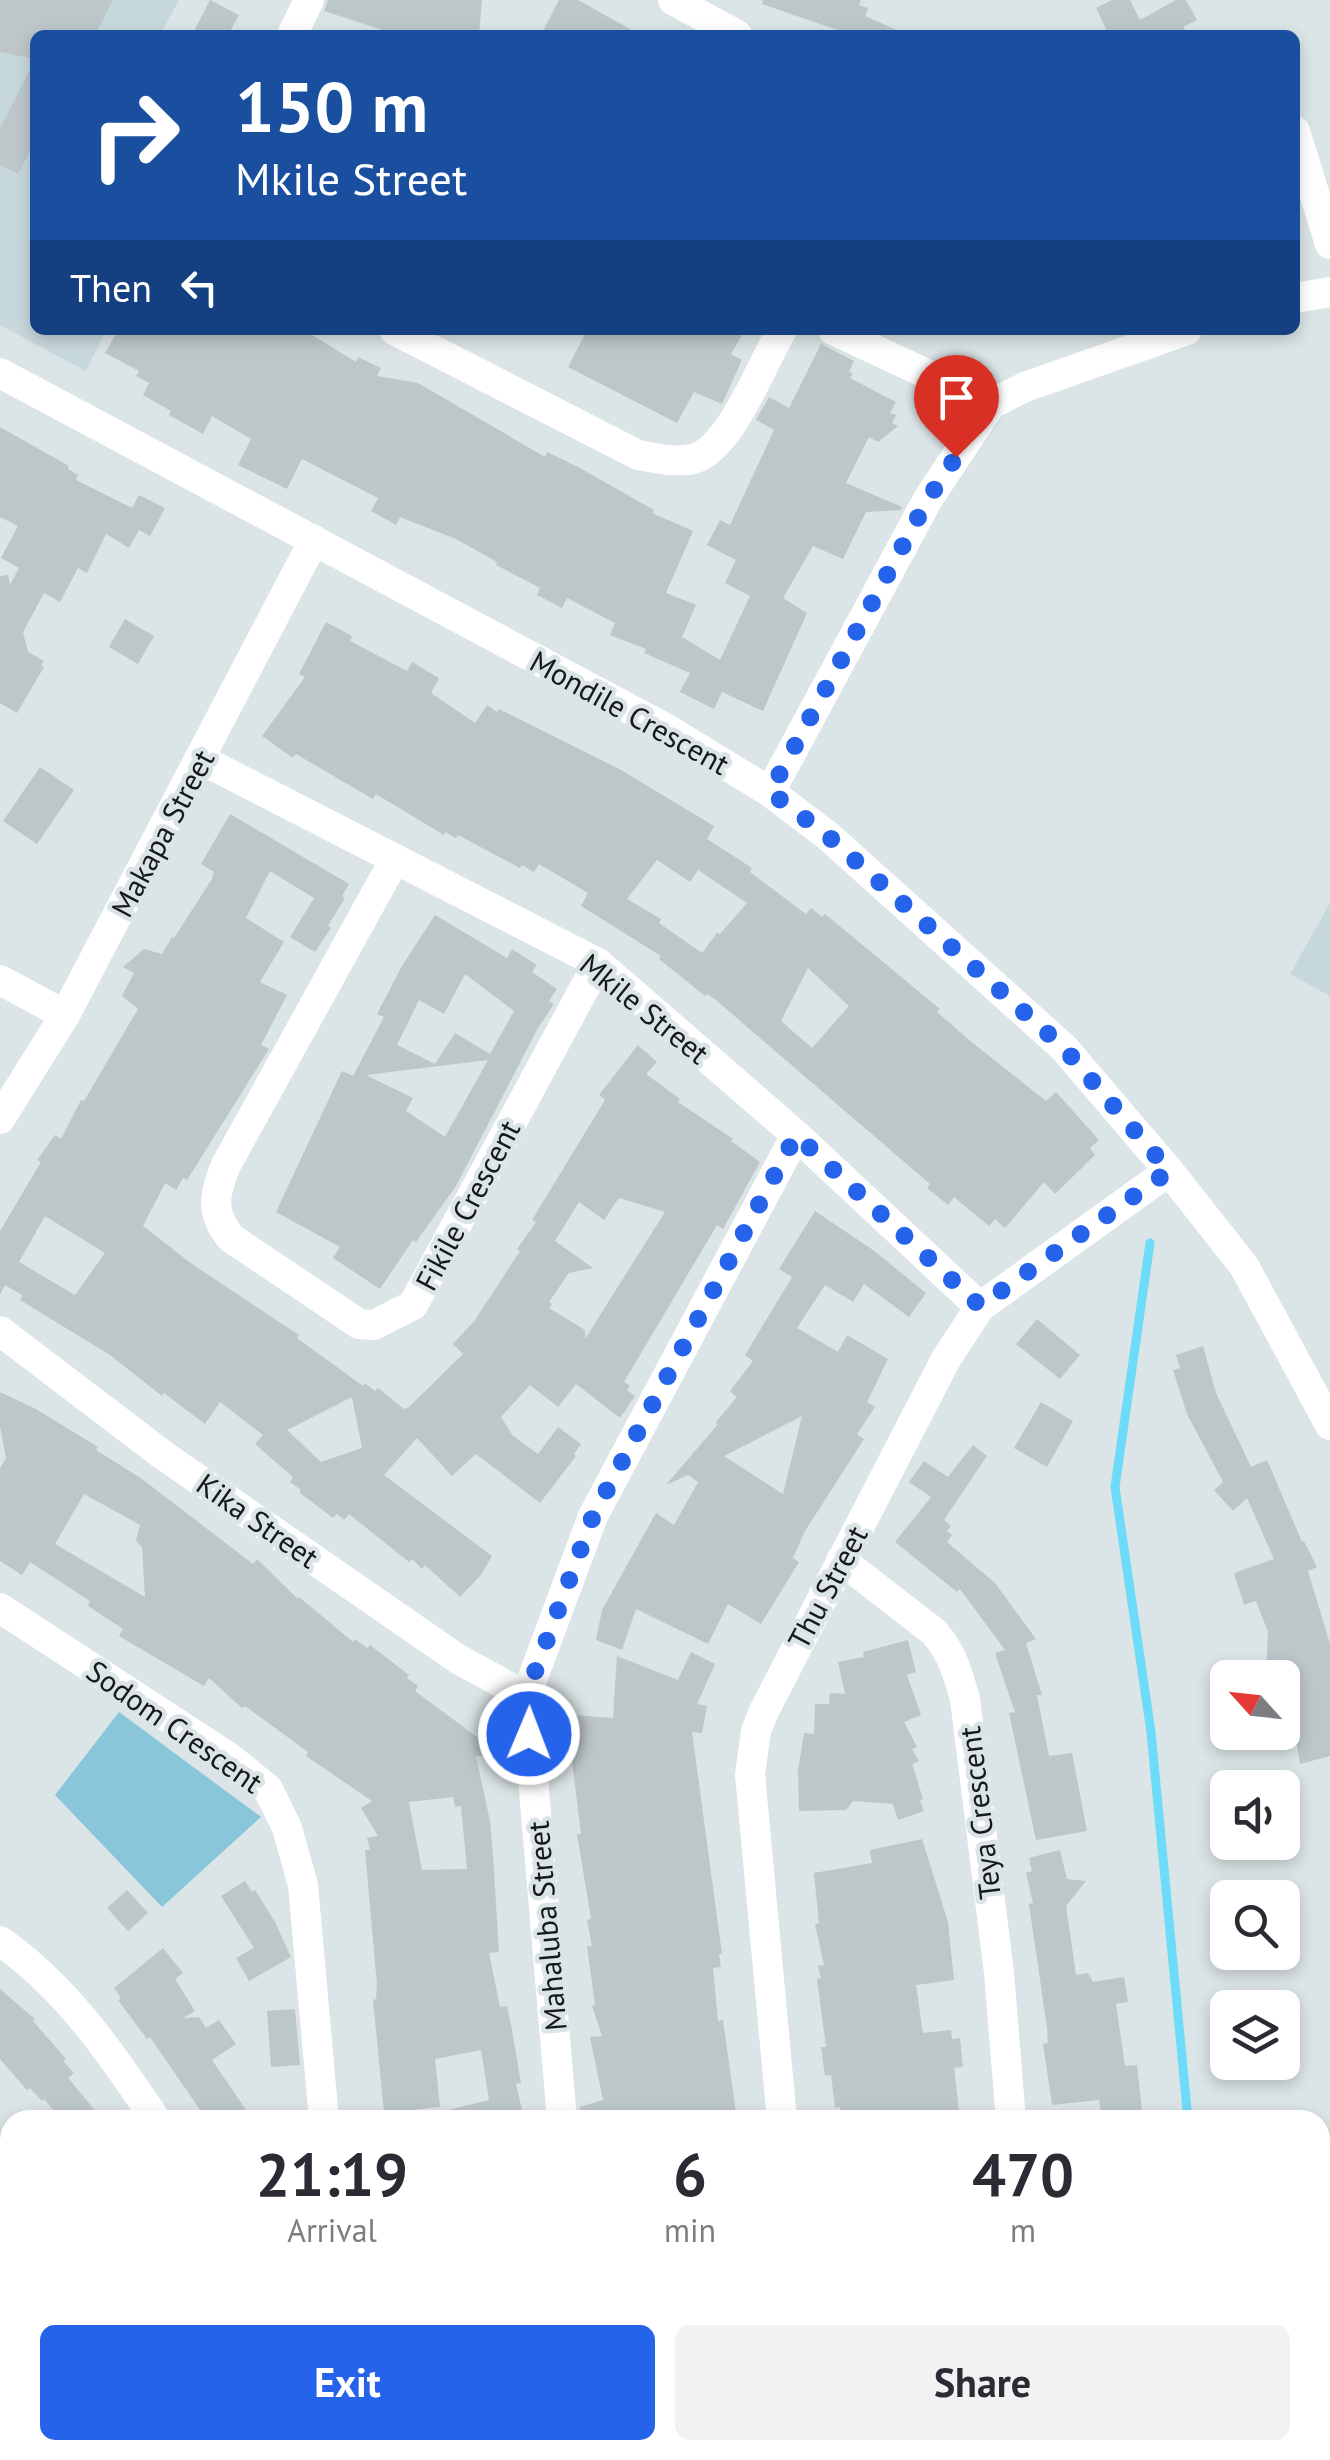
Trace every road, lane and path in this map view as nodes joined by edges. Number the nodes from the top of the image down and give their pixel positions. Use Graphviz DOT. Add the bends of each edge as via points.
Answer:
graph roads {
  1 [pos="309,0"];
  2 [pos="673,0"];
  3 [pos="296,30"];
  4 [pos="728,30"];
  5 [pos="1300,147"];
  6 [pos="1330,244"];
  7 [pos="1330,292"];
  8 [pos="1300,297"];
  9 [pos="404,335"];
  10 [pos="779,335"];
  11 [pos="845,335"];
  12 [pos="1173,335"];
  13 [pos="0,372"];
  14 [pos="991,404"];
  15 [pos="314,540"];
  16 [pos="202,760"];
  17 [pos="770,792"];
  18 [pos="395,859"];
  19 [pos="598,963"];
  20 [pos="0,980"];
  21 [pos="65,1014"];
  22 [pos="0,1119"];
  23 [pos="796,1135"];
  24 [pos="1169,1171"];
  25 [pos="980,1306"];
  26 [pos="0,1331"];
  27 [pos="1330,1425"];
  28 [pos="841,1560"];
  29 [pos="0,1608"];
  30 [pos="526,1696"];
  31 [pos="0,1941"];
  32 [pos="149,2110"];
  33 [pos="323,2110"];
  34 [pos="561,2110"];
  35 [pos="781,2110"];
  36 [pos="1010,2110"];
  1 -- 3 [label="street"];
  2 -- 4 [label="street"];
  5 -- 6 [label="street"];
  7 -- 8 [label="street"];
  9 -- 10 [label="street" via="638,455 665,460 693,459 724,435"];
  11 -- 14 [label="street"];
  12 -- 14 [label="street"];
  13 -- 15 [label="street, Mondile Crescent"];
  14 -- 17 [label="street" via="928,499"];
  15 -- 16 [label="street, Makapa Street"];
  15 -- 17 [label="street, Mondile Crescent" via="667,729"];
  16 -- 18 [label="street, Mkile Street"];
  16 -- 21 [label="street, Makapa Street"];
  17 -- 24 [label="street, Mondile Crescent" via="1064,1048"];
  18 -- 19 [label="street, Mkile Street"];
  18 -- 19 [label="street, Fikile Crescent" via="226,1165 214,1202 232,1238 359,1324 374,1325 413,1305"];
  19 -- 23 [label="street, Mkile Street"];
  20 -- 21 [label="street"];
  21 -- 22 [label="street, Makapa Street"];
  23 -- 25 [label="street, Mkile Street"];
  23 -- 30 [label="street, Mahaluba Street" via="593,1516"];
  24 -- 25 [label="street, Thu Street"];
  24 -- 27 [label="street, Mondile Crescent" via="1244,1266"];
  25 -- 28 [label="street, Thu Street"];
  26 -- 30 [label="street, Kika Street" via="164,1455 442,1648"];
  28 -- 35 [label="street, Thu Street" via="773,1688 752,1751"];
  28 -- 36 [label="street, Teya Crescent" via="947,1646 966,1699"];
  29 -- 33 [label="street, Sodom Crescent" via="268,1788 303,1885"];
  30 -- 34 [label="street, Mahaluba Street"];
  31 -- 32 [label="street" via="72,2004"];
}
